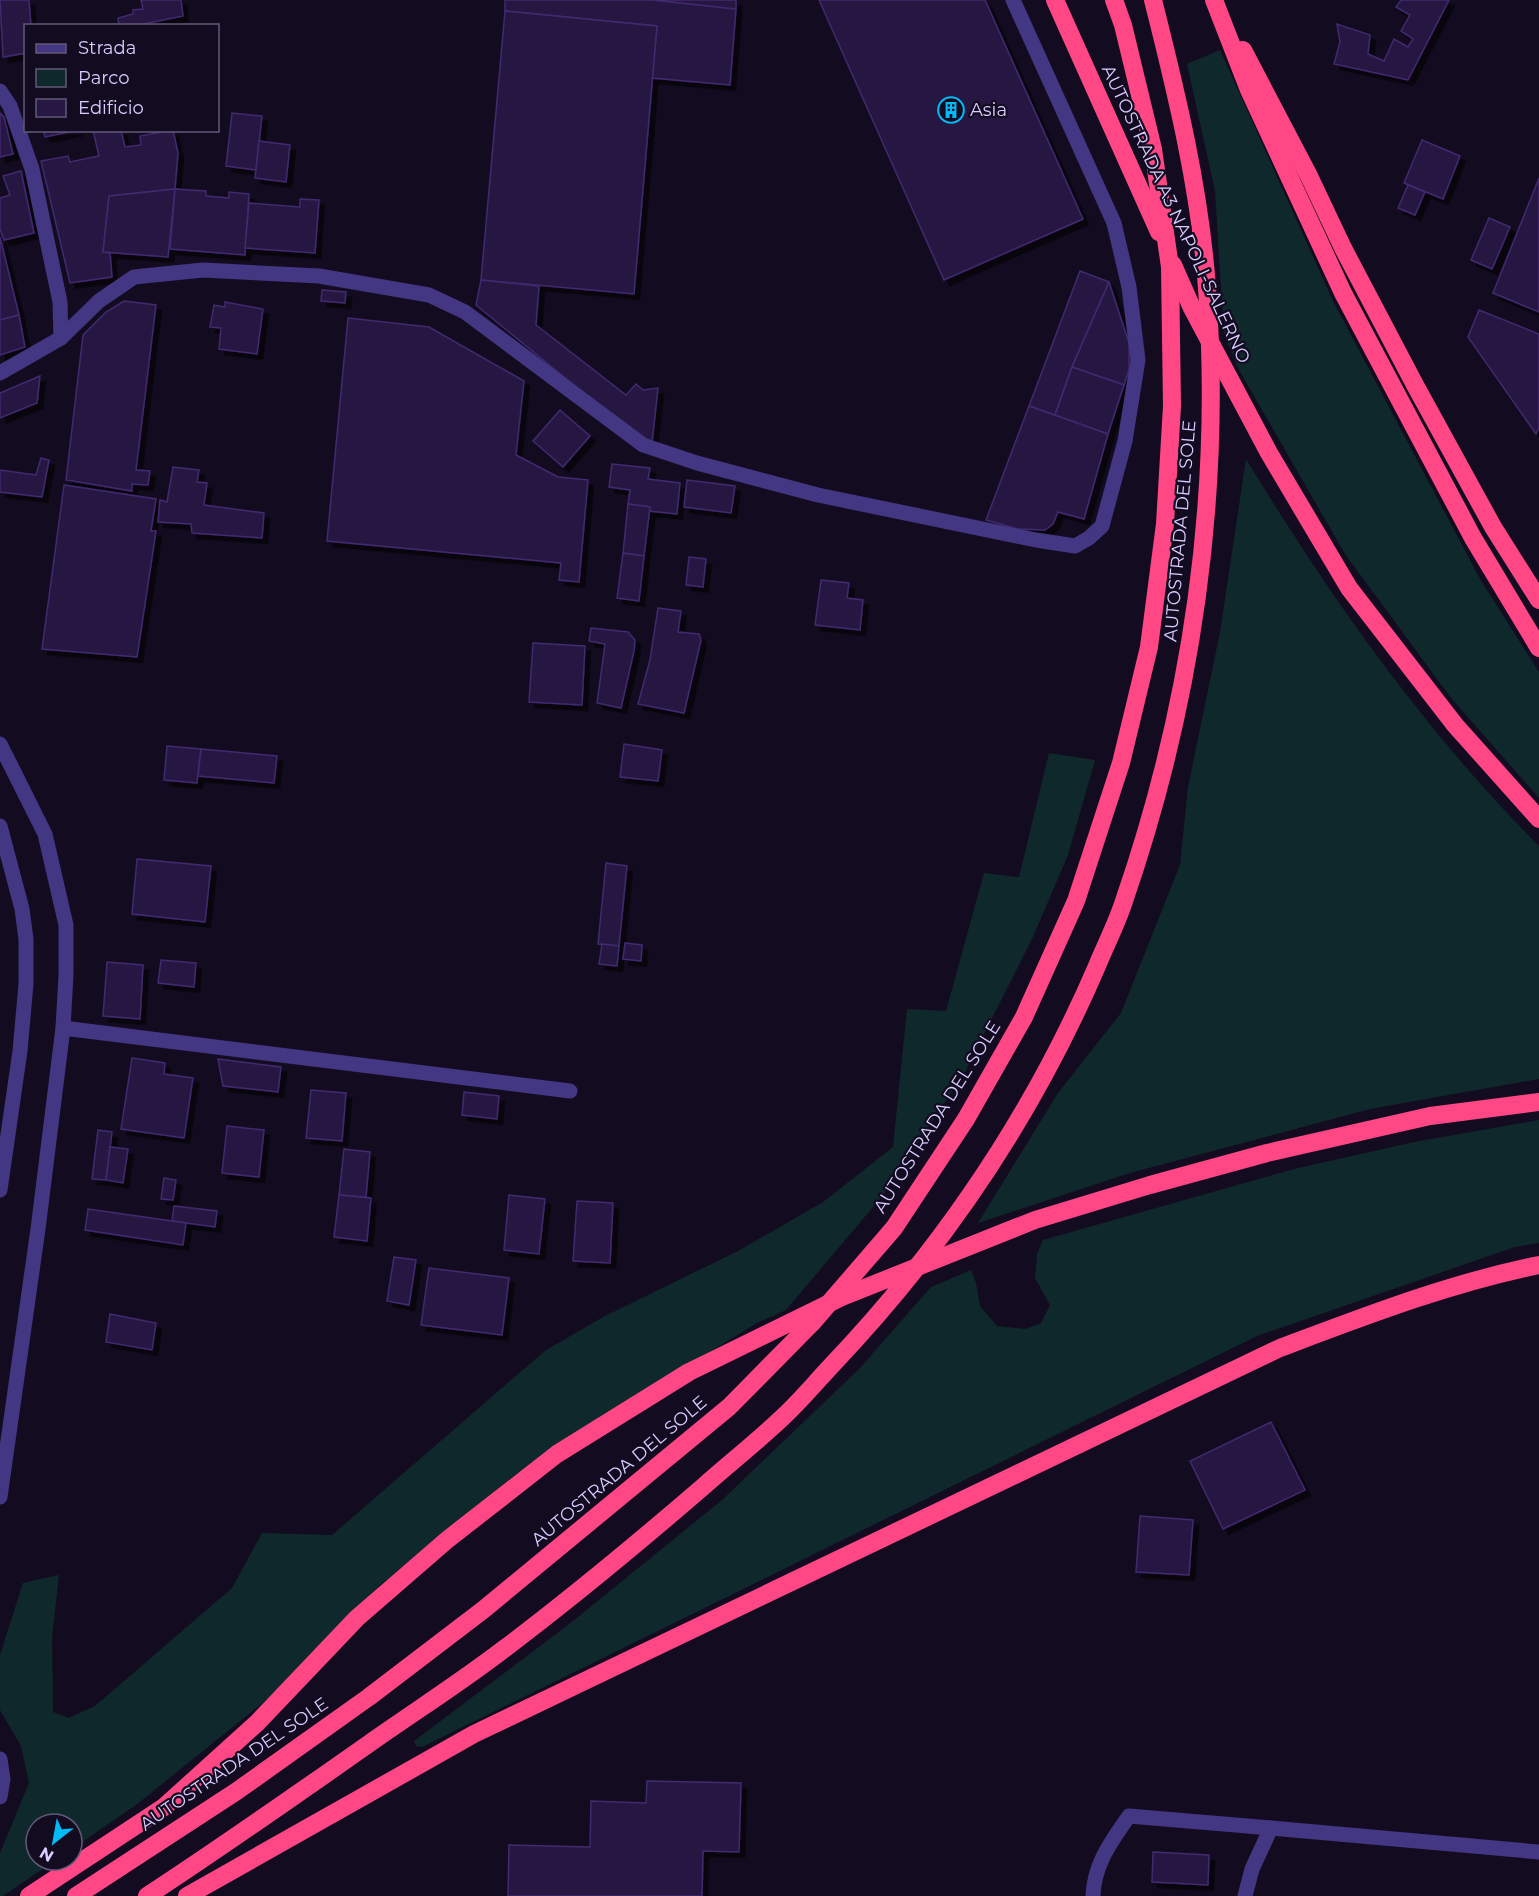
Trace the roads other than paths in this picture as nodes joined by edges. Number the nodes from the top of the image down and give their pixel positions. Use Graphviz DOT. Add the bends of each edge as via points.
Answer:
graph roads {
  1 [pos="1013,0"];
  2 [pos="1055,0"];
  3 [pos="1114,0"];
  4 [pos="1153,0"];
  5 [pos="1215,0"];
  6 [pos="0,91"];
  7 [pos="61,338"];
  8 [pos="0,373"];
  9 [pos="1539,600"];
  10 [pos="1539,648"];
  11 [pos="0,744"];
  12 [pos="1539,819"];
  13 [pos="0,826"];
  14 [pos="63,1028"];
  15 [pos="570,1091"];
  16 [pos="1539,1102"];
  17 [pos="0,1190"];
  18 [pos="1539,1265"];
  19 [pos="0,1497"];
  20 [pos="0,1759"];
  21 [pos="0,1797"];
  22 [pos="1271,1828"];
  23 [pos="1539,1852"];
  24 [pos="29,1896"];
  25 [pos="76,1896"];
  26 [pos="147,1896"];
  27 [pos="186,1896"];
  28 [pos="1093,1896"];
  29 [pos="1245,1896"];
  1 -- 7 [label="street" via="1114,223 1129,287 1138,360 1125,441 1102,526 1075,546 818,495 643,445 465,312 429,295 307,276 203,270 134,277 99,301"];
  2 -- 12 [label="highway, AUTOSTRADA A3 NAPOLI-SALERNO" via="1192,308 1269,453 1349,588 1455,725"];
  3 -- 25 [label="highway, AUTOSTRADA DEL SOLE" via="1153,149 1170,267 1172,406 1165,524 1149,647 1121,763 1076,901 1024,1017 966,1119 894,1228 812,1323 729,1407 483,1610 369,1697 237,1791"];
  4 -- 26 [label="highway, AUTOSTRADA DEL SOLE" via="1178,102 1207,285 1212,400 1200,581 1188,664 1124,904 1078,1010 1036,1090 949,1227 865,1330 784,1416 644,1538 501,1652"];
  5 -- 9 [label="highway" via="1415,385 1493,527"];
  5 -- 10 [label="highway" via="1249,90 1343,293 1473,538"];
  6 -- 7 [label="street" via="10,106 32,169 60,302"];
  7 -- 8 [label="street"];
  11 -- 14 [label="street" via="45,834 66,925"];
  13 -- 17 [label="street" via="26,939 20,1051"];
  14 -- 15 [label="street"];
  14 -- 19 [label="street"];
  16 -- 24 [label="highway" via="1430,1116 1267,1153 1035,1220 842,1297 689,1372 557,1454 447,1540 357,1618 256,1723 164,1807"];
  18 -- 27 [label="highway" via="1385,1309 1280,1348 474,1734"];
  20 -- 21 [label="street"];
  22 -- 23 [label="street"];
  22 -- 28 [label="street" via="1128,1816 1102,1856"];
  22 -- 29 [label="street" via="1252,1869"];
}
